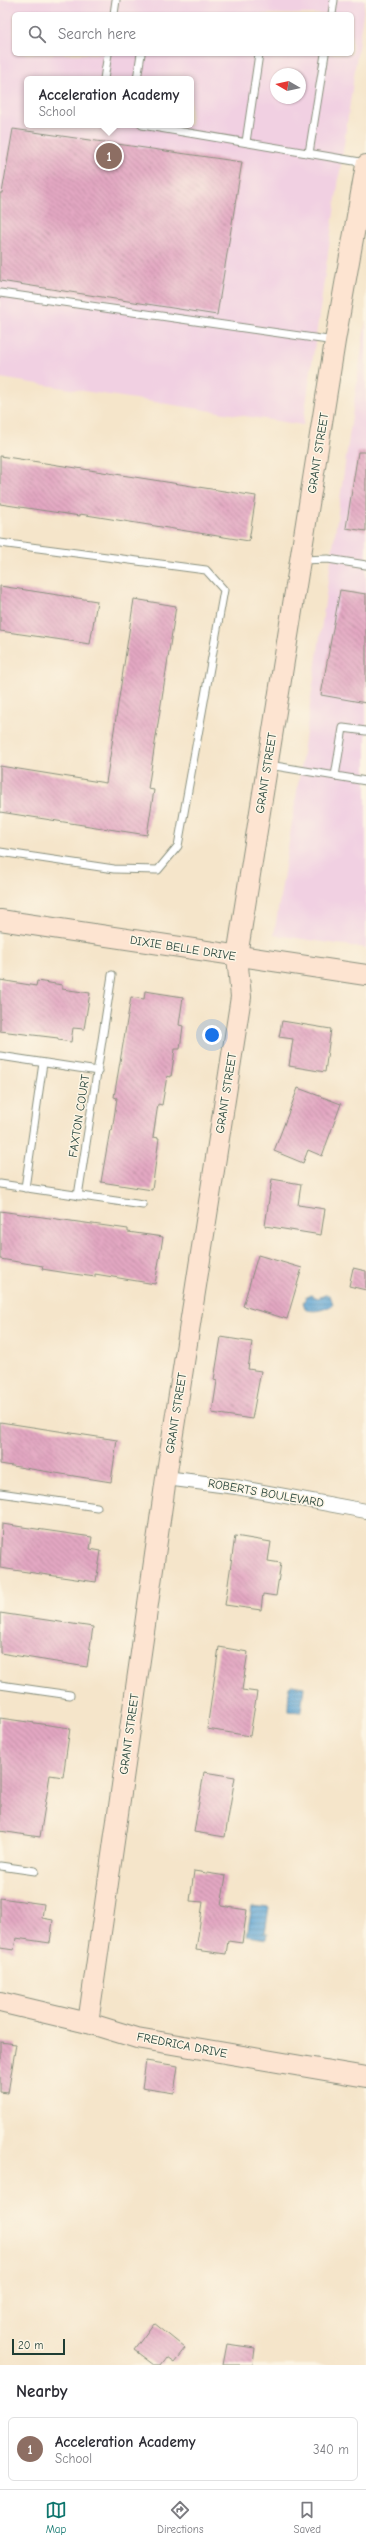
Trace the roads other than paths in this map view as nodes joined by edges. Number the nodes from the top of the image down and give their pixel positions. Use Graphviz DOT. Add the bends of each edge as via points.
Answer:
graph roads {
  1 [pos="116,0"];
  2 [pos="334,0"];
  3 [pos="114,12"];
  4 [pos="332,12"];
  5 [pos="108,56"];
  6 [pos="141,56"];
  7 [pos="259,56"];
  8 [pos="325,56"];
  9 [pos="104,76"];
  10 [pos="137,76"];
  11 [pos="160,128"];
  12 [pos="246,142"];
  13 [pos="309,153"];
  14 [pos="366,164"];
  15 [pos="0,293"];
  16 [pos="335,341"];
  17 [pos="0,543"];
  18 [pos="302,560"];
  19 [pos="366,565"];
  20 [pos="366,732"];
  21 [pos="267,765"];
  22 [pos="335,776"];
  23 [pos="366,781"];
  24 [pos="0,852"];
  25 [pos="0,920"];
  26 [pos="237,956"];
  27 [pos="112,975"];
  28 [pos="366,975"];
  29 [pos="0,1056"];
  30 [pos="43,1063"];
  31 [pos="98,1071"];
  32 [pos="0,1184"];
  33 [pos="25,1188"];
  34 [pos="78,1196"];
  35 [pos="143,1205"];
  36 [pos="166,1478"];
  37 [pos="0,1493"];
  38 [pos="97,1507"];
  39 [pos="366,1511"];
  40 [pos="0,1685"];
  41 [pos="70,1695"];
  42 [pos="0,1866"];
  43 [pos="35,1871"];
  44 [pos="0,2002"];
  45 [pos="88,2023"];
  46 [pos="366,2077"];
  1 -- 3 [label="lane"];
  2 -- 4 [label="lane"];
  5 -- 9 [label="lane"];
  6 -- 10 [label="lane"];
  7 -- 12 [label="lane"];
  8 -- 13 [label="lane"];
  11 -- 12 [label="lane"];
  12 -- 13 [label="lane"];
  13 -- 14 [label="lane"];
  14 -- 16 [label="street, GRANT STREET"];
  15 -- 16 [label="lane"];
  16 -- 18 [label="street, GRANT STREET"];
  17 -- 24 [label="lane" via="206,570 224,590 178,846 158,870 114,869"];
  18 -- 19 [label="lane" via="328,559"];
  18 -- 21 [label="street, GRANT STREET"];
  20 -- 22 [label="lane" via="343,728"];
  21 -- 22 [label="lane"];
  21 -- 26 [label="street, GRANT STREET"];
  22 -- 23 [label="lane"];
  25 -- 26 [label="street, DIXIE BELLE DRIVE"];
  26 -- 28 [label="street, DIXIE BELLE DRIVE"];
  26 -- 36 [label="street, GRANT STREET" via="241,996"];
  27 -- 31 [label="lane"];
  29 -- 30 [label="lane, FAXTON COURT"];
  30 -- 31 [label="lane, FAXTON COURT"];
  30 -- 33 [label="lane"];
  31 -- 34 [label="lane, FAXTON COURT"];
  32 -- 33 [label="lane"];
  33 -- 34 [label="lane"];
  34 -- 35 [label="lane"];
  36 -- 39 [label="street, ROBERTS BOULEVARD" via="236,1487"];
  36 -- 45 [label="street, GRANT STREET"];
  37 -- 38 [label="lane"];
  40 -- 41 [label="lane"];
  42 -- 43 [label="lane"];
  44 -- 45 [label="street, FREDRICA DRIVE"];
  45 -- 46 [label="street, FREDRICA DRIVE" via="137,2038"];
}
